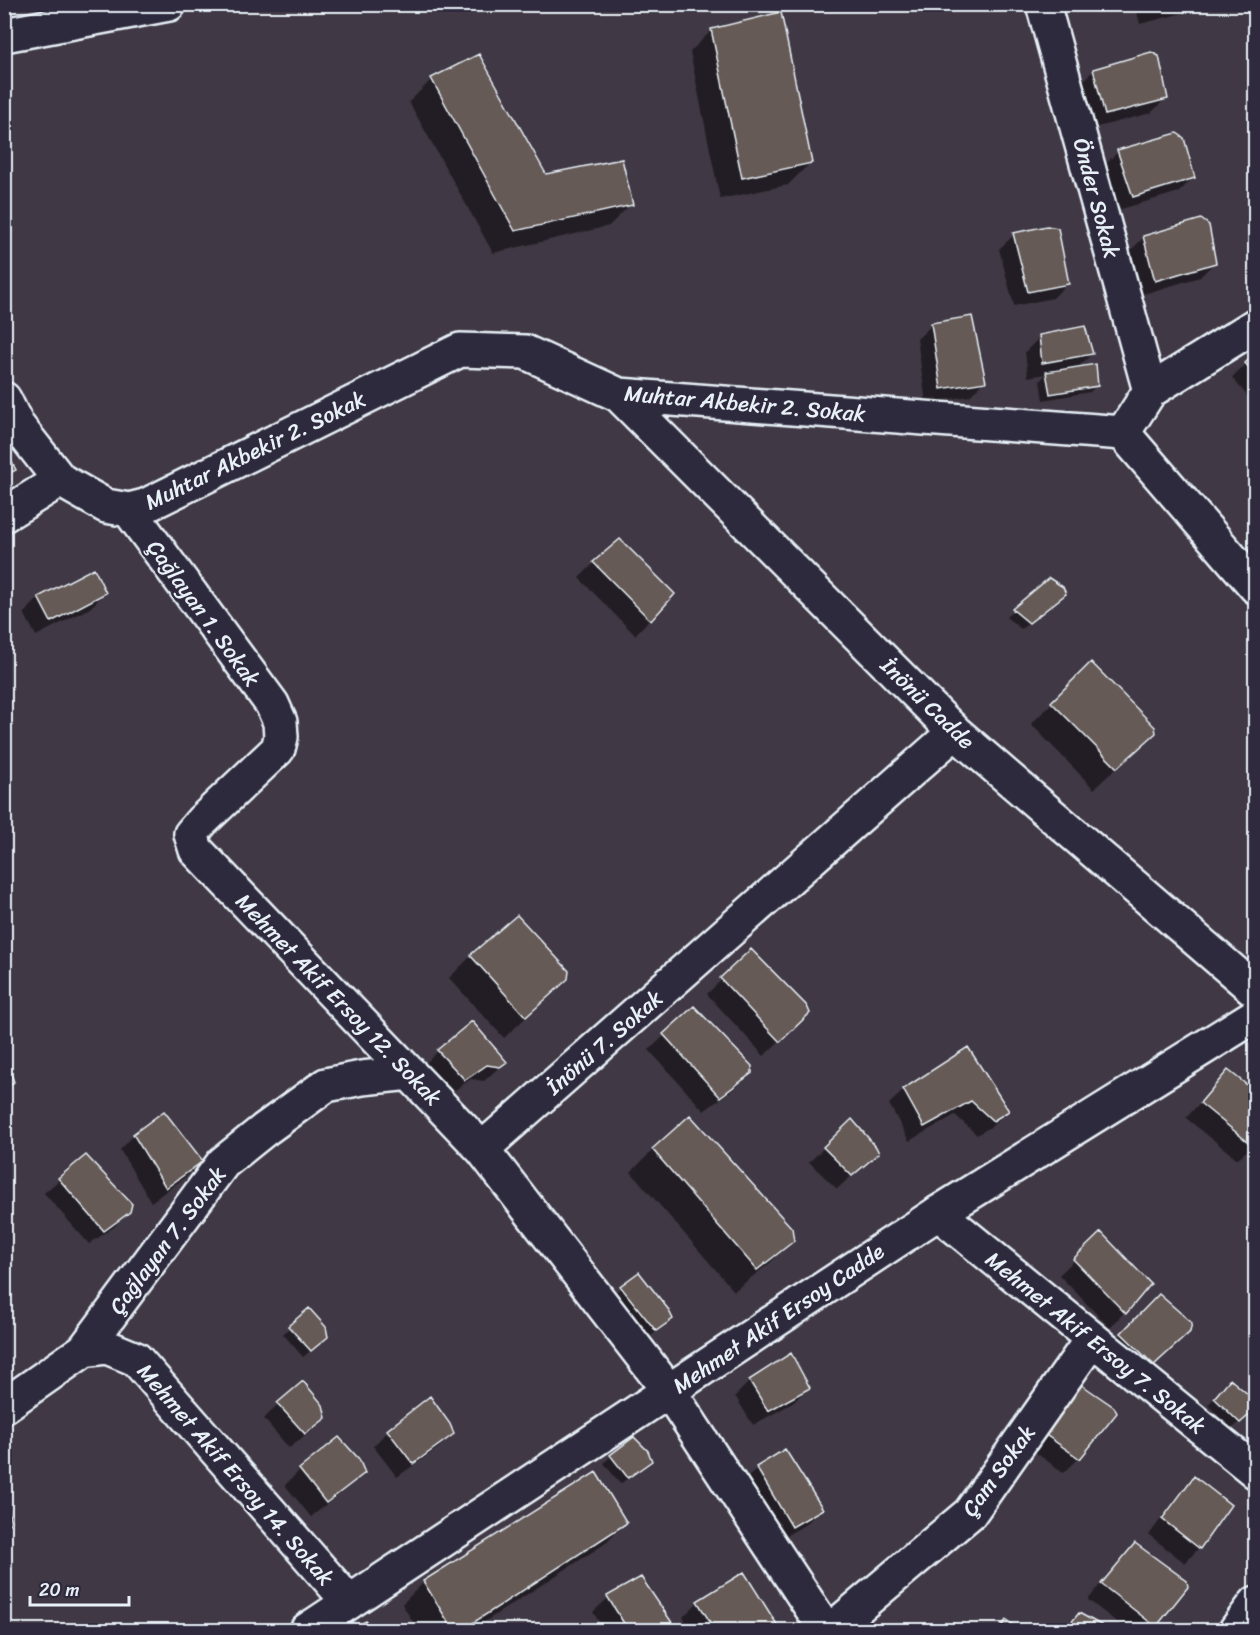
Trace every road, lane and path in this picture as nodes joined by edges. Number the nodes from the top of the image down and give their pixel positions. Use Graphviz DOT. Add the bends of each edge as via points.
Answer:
graph roads {
  1 [pos="169,4"];
  2 [pos="1043,4"];
  3 [pos="4,35"];
  4 [pos="1256,325"];
  5 [pos="1150,391"];
  6 [pos="619,395"];
  7 [pos="4,399"];
  8 [pos="1123,433"];
  9 [pos="60,480"];
  10 [pos="129,510"];
  11 [pos="4,515"];
  12 [pos="1256,587"];
  13 [pos="956,732"];
  14 [pos="196,850"];
  15 [pos="1256,991"];
  16 [pos="1256,1015"];
  17 [pos="410,1073"];
  18 [pos="482,1149"];
  19 [pos="938,1213"];
  20 [pos="1092,1339"];
  21 [pos="84,1350"];
  22 [pos="669,1391"];
  23 [pos="4,1406"];
  24 [pos="1256,1472"];
  25 [pos="349,1602"];
  26 [pos="1256,1603"];
  27 [pos="307,1630"];
  28 [pos="829,1630"];
  29 [pos="1236,1630"];
  1 -- 3 [label="street"];
  2 -- 5 [label="street, Önder Sokak"];
  4 -- 5 [label="street"];
  5 -- 8 [label="street"];
  6 -- 8 [label="street, Muhtar Akbekir 2. Sokak"];
  6 -- 10 [label="street, Muhtar Akbekir 2. Sokak" via="525,352 460,350 145,506"];
  6 -- 13 [label="street, İnönü Cadde"];
  7 -- 9 [label="street" via="17,425"];
  8 -- 12 [label="street"];
  9 -- 10 [label="street" via="106,506"];
  9 -- 11 [label="street"];
  10 -- 14 [label="street, Çağlayan 1. Sokak" via="272,704 280,722 278,750 196,827 191,834"];
  13 -- 15 [label="street, İnönü Cadde"];
  13 -- 18 [label="street, İnönü 7. Sokak"];
  14 -- 17 [label="street, Mehmet Akif Ersoy 12. Sokak"];
  16 -- 19 [label="street, Mehmet Akif Ersoy Cadde"];
  17 -- 18 [label="street, Mehmet Akif Ersoy 12. Sokak"];
  17 -- 21 [label="street, Çağlayan 7. Sokak" via="326,1085 223,1163"];
  18 -- 22 [label="street"];
  19 -- 20 [label="street, Mehmet Akif Ersoy 7. Sokak"];
  19 -- 22 [label="street, Mehmet Akif Ersoy Cadde"];
  20 -- 24 [label="street, Mehmet Akif Ersoy 7. Sokak"];
  20 -- 28 [label="street, Çam Sokak" via="970,1513"];
  21 -- 23 [label="street, Çağlayan 7. Sokak"];
  21 -- 25 [label="street, Mehmet Akif Ersoy 14. Sokak" via="107,1347 136,1359"];
  22 -- 25 [label="street, Mehmet Akif Ersoy Cadde"];
  22 -- 28 [label="street"];
  25 -- 27 [label="street, Mehmet Akif Ersoy Cadde"];
  26 -- 29 [label="street"];
}
